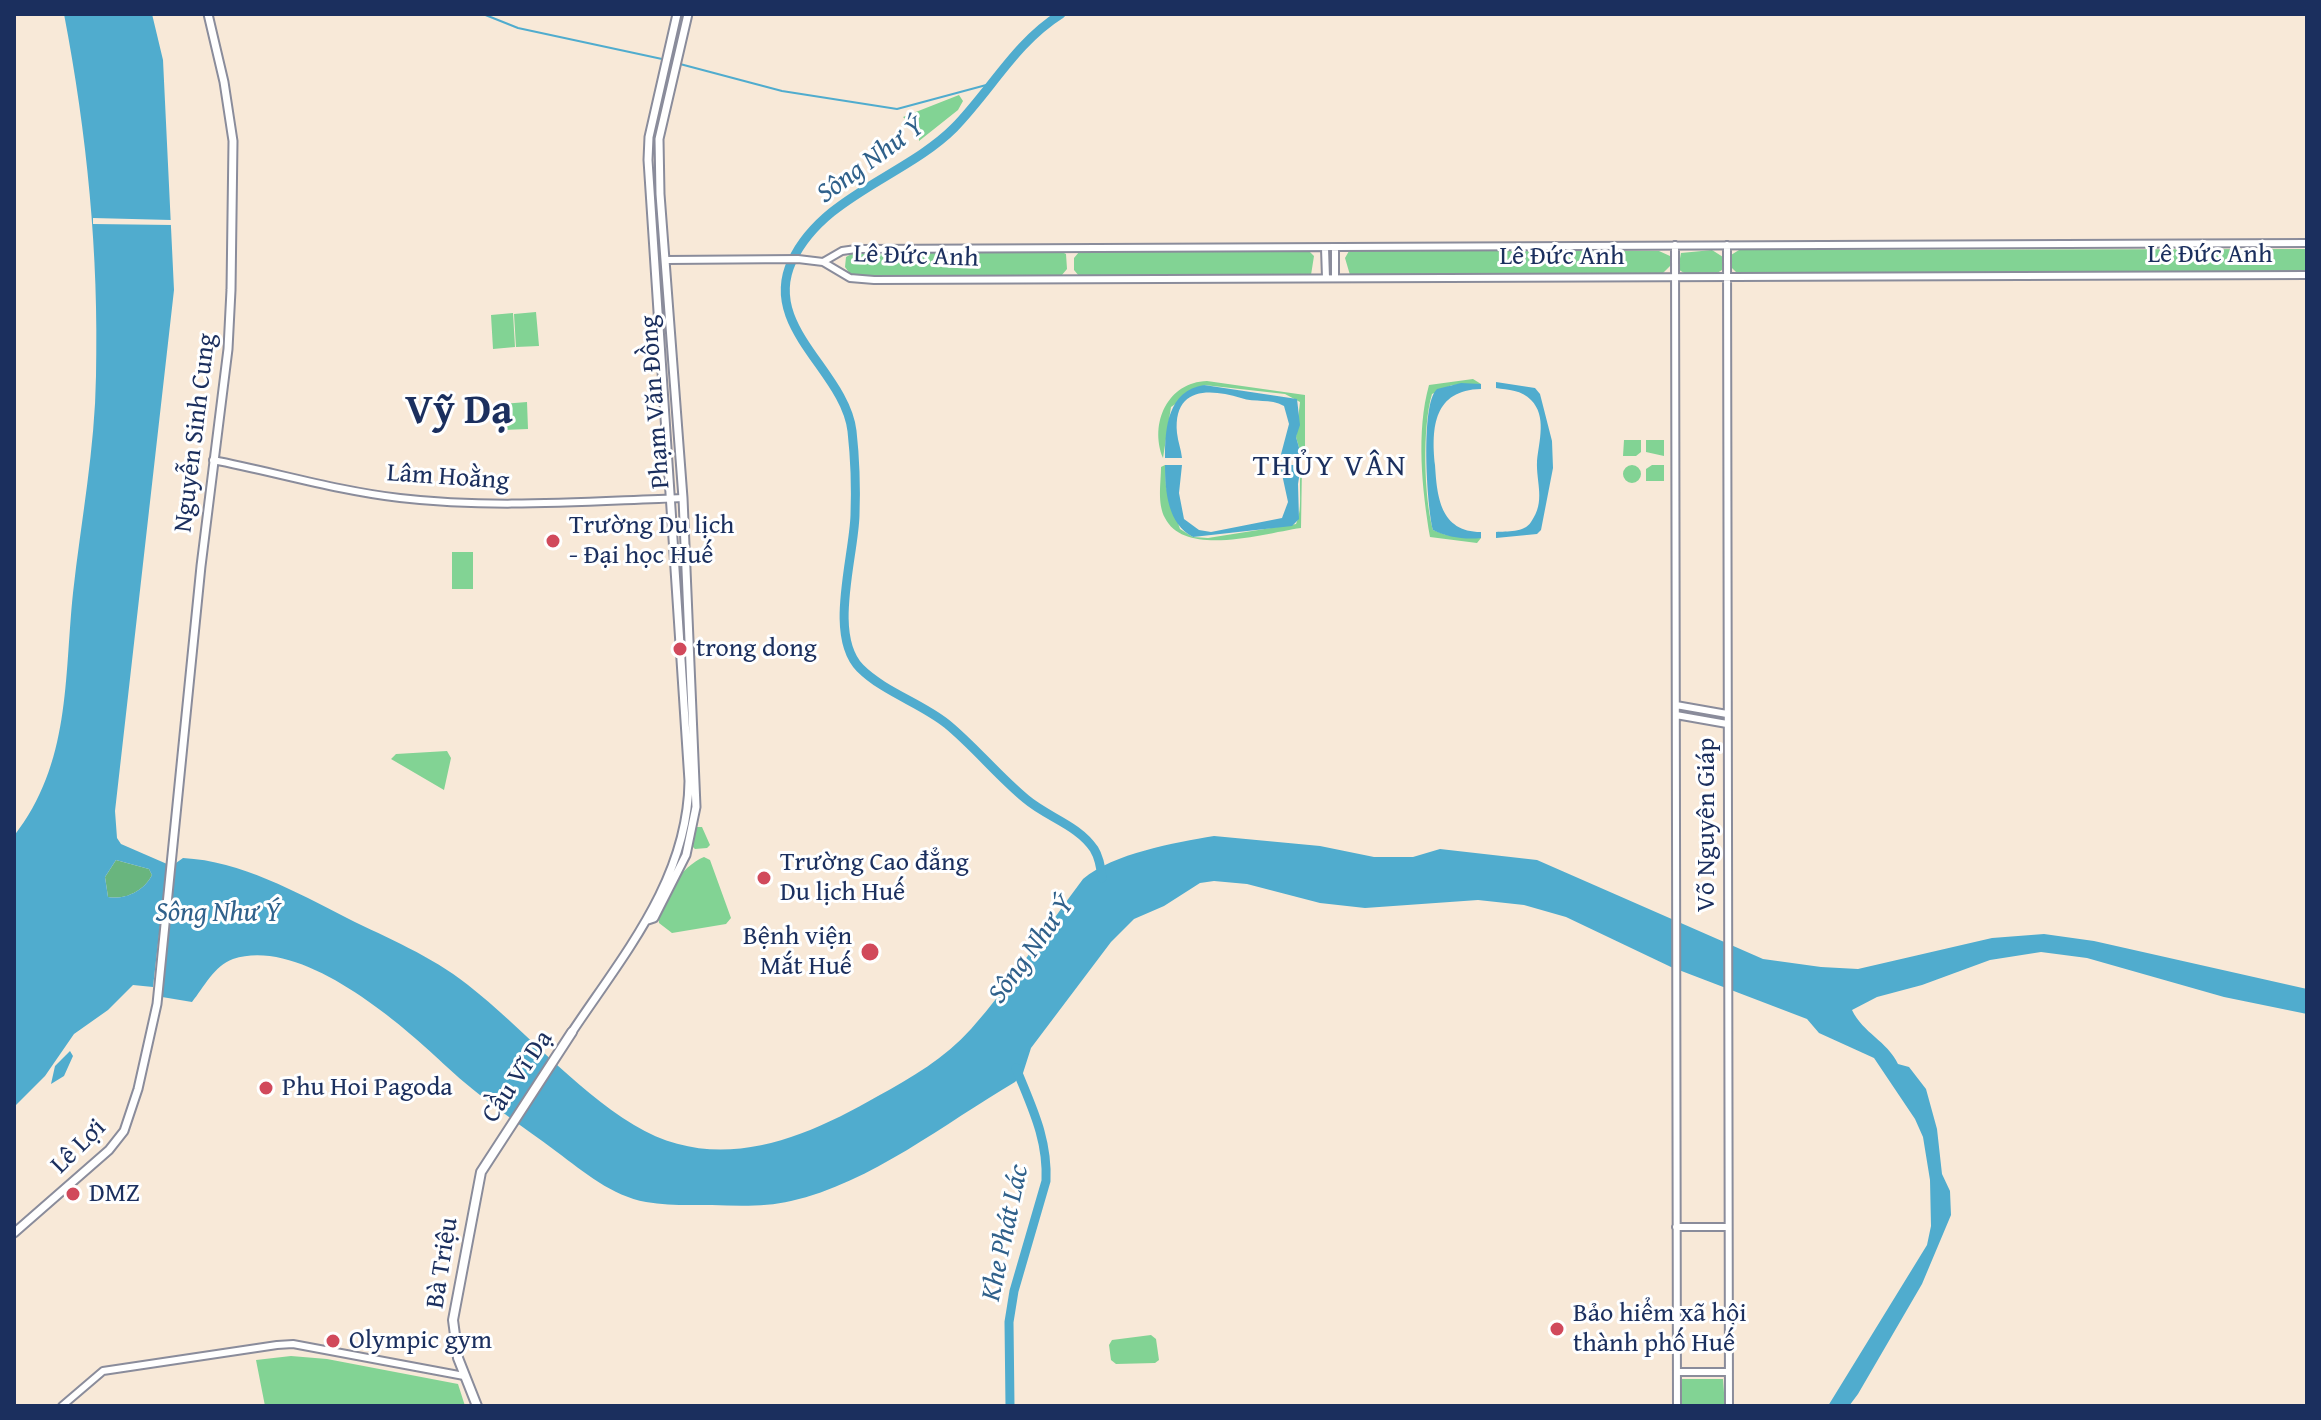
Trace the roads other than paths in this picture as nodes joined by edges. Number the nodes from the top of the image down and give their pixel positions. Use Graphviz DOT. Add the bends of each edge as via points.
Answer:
graph roads {
  1 [pos="208,14"];
  2 [pos="677,14"];
  3 [pos="688,14"];
  4 [pos="2307,243"];
  5 [pos="1675,245"];
  6 [pos="1727,245"];
  7 [pos="1325,248"];
  8 [pos="1335,248"];
  9 [pos="666,260"];
  10 [pos="823,262"];
  11 [pos="2307,275"];
  12 [pos="1727,276"];
  13 [pos="1676,277"];
  14 [pos="1326,278"];
  15 [pos="1335,278"];
  16 [pos="213,460"];
  17 [pos="683,498"];
  18 [pos="671,499"];
  19 [pos="1676,705"];
  20 [pos="1727,714"];
  21 [pos="1676,715"];
  22 [pos="1727,724"];
  23 [pos="648,920"];
  24 [pos="153,1023"];
  25 [pos="572,1032"];
  26 [pos="481,1172"];
  27 [pos="1676,1227"];
  28 [pos="1728,1227"];
  29 [pos="14,1233"];
  30 [pos="1677,1372"];
  31 [pos="1729,1372"];
  32 [pos="464,1376"];
  33 [pos="62,1406"];
  34 [pos="477,1406"];
  35 [pos="1677,1406"];
  36 [pos="1729,1406"];
  1 -- 16 [label="main road, Nguyễn Sinh Cung" via="233,150 228,349"];
  2 -- 18 [label="main road, Phạm Văn Đồng" via="648,160"];
  3 -- 9 [label="main road, Phạm Văn Đồng" via="659,139"];
  4 -- 6 [label="street, Lê Đức Anh"];
  5 -- 6 [label="street, Lê Đức Anh"];
  5 -- 8 [label="street, Lê Đức Anh"];
  5 -- 13 [label="street, Võ Nguyên Giáp"];
  6 -- 12 [label="street, Võ Nguyên Giáp"];
  7 -- 8 [label="street, Lê Đức Anh"];
  7 -- 10 [label="street, Lê Đức Anh" via="856,249"];
  7 -- 14 [label="street"];
  8 -- 15 [label="street"];
  9 -- 10 [label="street, Lê Đức Anh" via="784,257"];
  9 -- 17 [label="main road, Phạm Văn Đồng"];
  10 -- 14 [label="street, Lê Đức Anh" via="844,276 874,280"];
  11 -- 12 [label="street, Lê Đức Anh"];
  12 -- 13 [label="street, Lê Đức Anh"];
  12 -- 20 [label="street, Võ Nguyên Giáp"];
  13 -- 15 [label="street, Lê Đức Anh"];
  13 -- 19 [label="street, Võ Nguyên Giáp"];
  14 -- 15 [label="street, Lê Đức Anh"];
  16 -- 18 [label="street, Lâm Hoằng" via="398,498 485,503"];
  16 -- 24 [label="main road, Nguyễn Sinh Cung"];
  17 -- 18 [label="street, Lâm Hoằng"];
  17 -- 23 [label="main road, Phạm Văn Đồng" via="696,807 686,855 654,918"];
  18 -- 23 [label="main road, Phạm Văn Đồng" via="688,816 679,853"];
  19 -- 20 [label="street"];
  19 -- 21 [label="street, Võ Nguyên Giáp"];
  20 -- 22 [label="street, Võ Nguyên Giáp"];
  21 -- 22 [label="street"];
  21 -- 27 [label="street, Võ Nguyên Giáp"];
  22 -- 28 [label="street, Võ Nguyên Giáp"];
  23 -- 25 [label="main road, Phạm Văn Đồng"];
  24 -- 29 [label="main road, Lê Lợi" via="124,1131"];
  25 -- 26 [label="highway, Cầu Vĩ Dạ"];
  26 -- 32 [label="highway, Bà Triệu" via="455,1299 454,1335"];
  27 -- 28 [label="street"];
  27 -- 30 [label="street, Võ Nguyên Giáp"];
  28 -- 31 [label="street, Võ Nguyên Giáp"];
  30 -- 31 [label="street"];
  30 -- 35 [label="street, Võ Nguyên Giáp"];
  31 -- 36 [label="street, Võ Nguyên Giáp"];
  32 -- 33 [label="street" via="293,1344 103,1371"];
  32 -- 34 [label="highway, Bà Triệu"];
}
